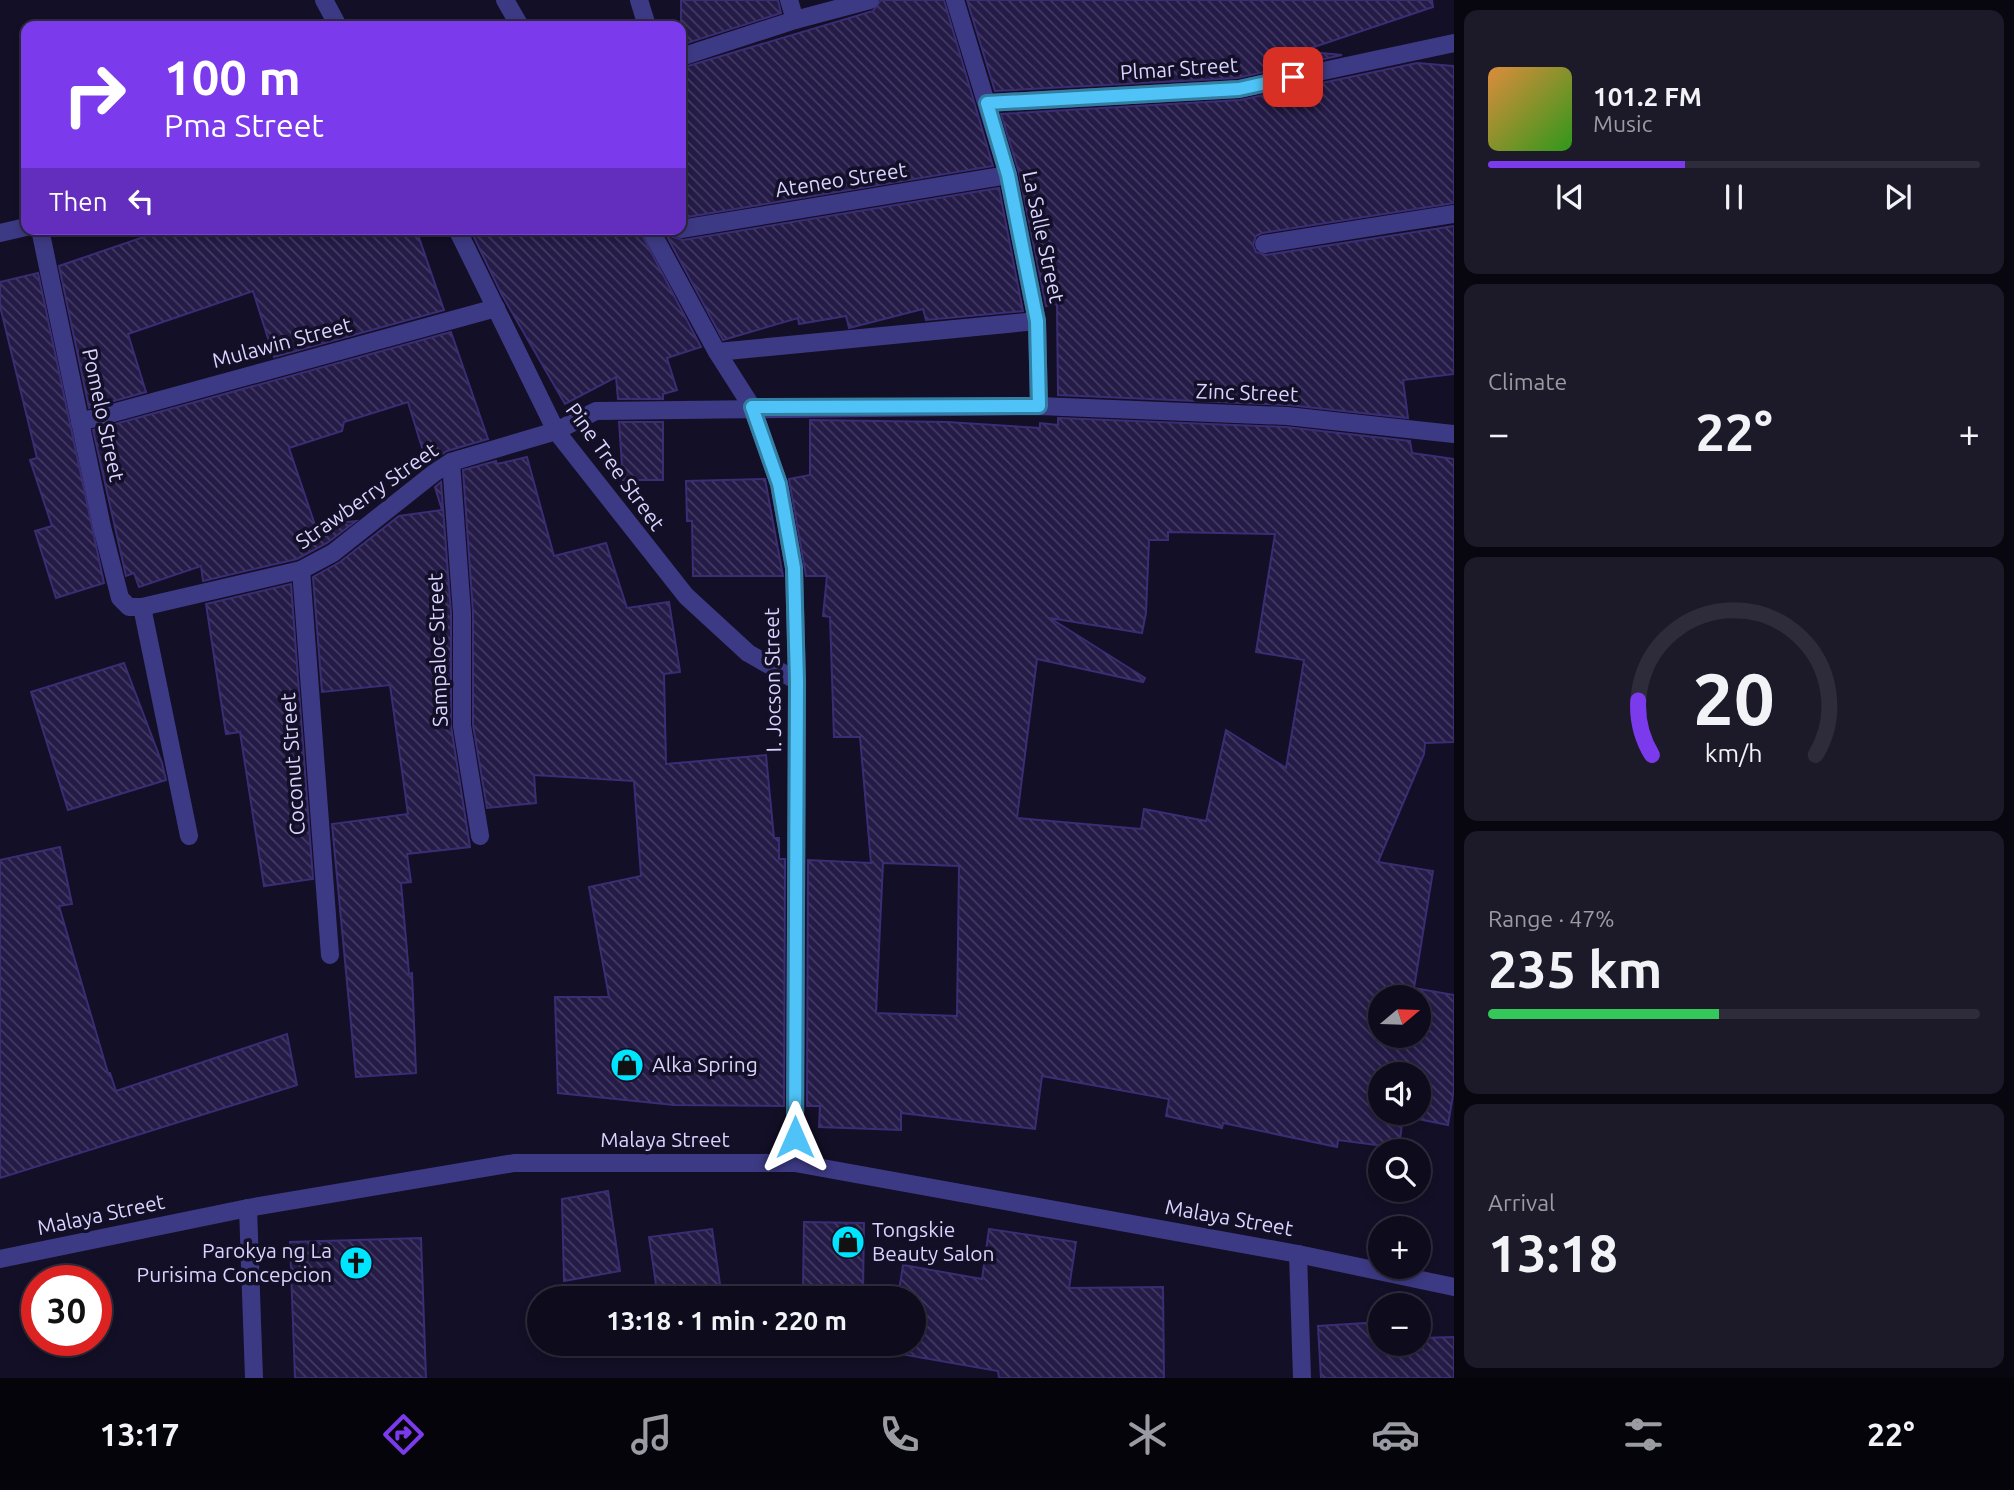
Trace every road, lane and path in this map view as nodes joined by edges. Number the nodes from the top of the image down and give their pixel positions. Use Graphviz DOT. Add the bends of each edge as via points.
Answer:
graph roads {
  1 [pos="324,0"];
  2 [pos="505,0"];
  3 [pos="639,0"];
  4 [pos="789,0"];
  5 [pos="870,0"];
  6 [pos="956,0"];
  7 [pos="795,20"];
  8 [pos="335,21"];
  9 [pos="517,21"];
  10 [pos="645,21"];
  11 [pos="1454,43"];
  12 [pos="686,55"];
  13 [pos="987,103"];
  14 [pos="1008,175"];
  15 [pos="1454,214"];
  16 [pos="21,228"];
  17 [pos="686,228"];
  18 [pos="0,233"];
  19 [pos="41,235"];
  20 [pos="460,235"];
  21 [pos="654,235"];
  22 [pos="1264,244"];
  23 [pos="496,308"];
  24 [pos="1037,321"];
  25 [pos="717,352"];
  26 [pos="1039,406"];
  27 [pos="752,407"];
  28 [pos="80,422"];
  29 [pos="556,431"];
  30 [pos="1454,434"];
  31 [pos="451,462"];
  32 [pos="301,570"];
  33 [pos="136,607"];
  34 [pos="797,681"];
  35 [pos="189,836"];
  36 [pos="480,836"];
  37 [pos="330,955"];
  38 [pos="795,1163"];
  39 [pos="248,1208"];
  40 [pos="1298,1254"];
  41 [pos="0,1259"];
  42 [pos="1454,1287"];
  43 [pos="254,1378"];
  44 [pos="1302,1378"];
  1 -- 8 [label="street"];
  2 -- 9 [label="street"];
  3 -- 10 [label="street"];
  4 -- 7 [label="street"];
  5 -- 7 [label="street"];
  6 -- 13 [label="street, La Salle Street"];
  7 -- 12 [label="street"];
  11 -- 13 [label="street, Plmar Street" via="1239,89"];
  13 -- 14 [label="street, La Salle Street"];
  14 -- 17 [label="street, Ateneo Street"];
  14 -- 24 [label="street, La Salle Street"];
  15 -- 22 [label="street"];
  16 -- 18 [label="street"];
  19 -- 28 [label="street, Pomelo Street"];
  20 -- 23 [label="street, Pine Tree Street"];
  21 -- 25 [label="street, I. Jocson Street"];
  23 -- 28 [label="street, Mulawin Street"];
  23 -- 29 [label="street, Pine Tree Street"];
  24 -- 25 [label="street"];
  24 -- 26 [label="street, La Salle Street"];
  25 -- 27 [label="street, I. Jocson Street"];
  26 -- 27 [label="street, Zinc Street"];
  26 -- 30 [label="street, Zinc Street" via="1287,416"];
  27 -- 29 [label="street, Strawberry Street" via="596,411"];
  27 -- 34 [label="street, I. Jocson Street" via="779,484 794,568"];
  28 -- 33 [label="street, Pomelo Street" via="120,598"];
  29 -- 31 [label="street, Strawberry Street"];
  29 -- 34 [label="street, Pine Tree Street" via="686,596 748,653"];
  31 -- 32 [label="street, Strawberry Street" via="333,553"];
  31 -- 36 [label="street, Sampaloc Street" via="462,613 462,726"];
  32 -- 33 [label="street, Strawberry Street"];
  32 -- 37 [label="street, Coconut Street"];
  33 -- 35 [label="street, Pomelo Street"];
  34 -- 38 [label="street, I. Jocson Street"];
  38 -- 39 [label="street, Malaya Street" via="514,1163"];
  38 -- 40 [label="street, Malaya Street"];
  39 -- 41 [label="street, Malaya Street"];
  39 -- 43 [label="street"];
  40 -- 42 [label="street, Malaya Street"];
  40 -- 44 [label="street"];
}
